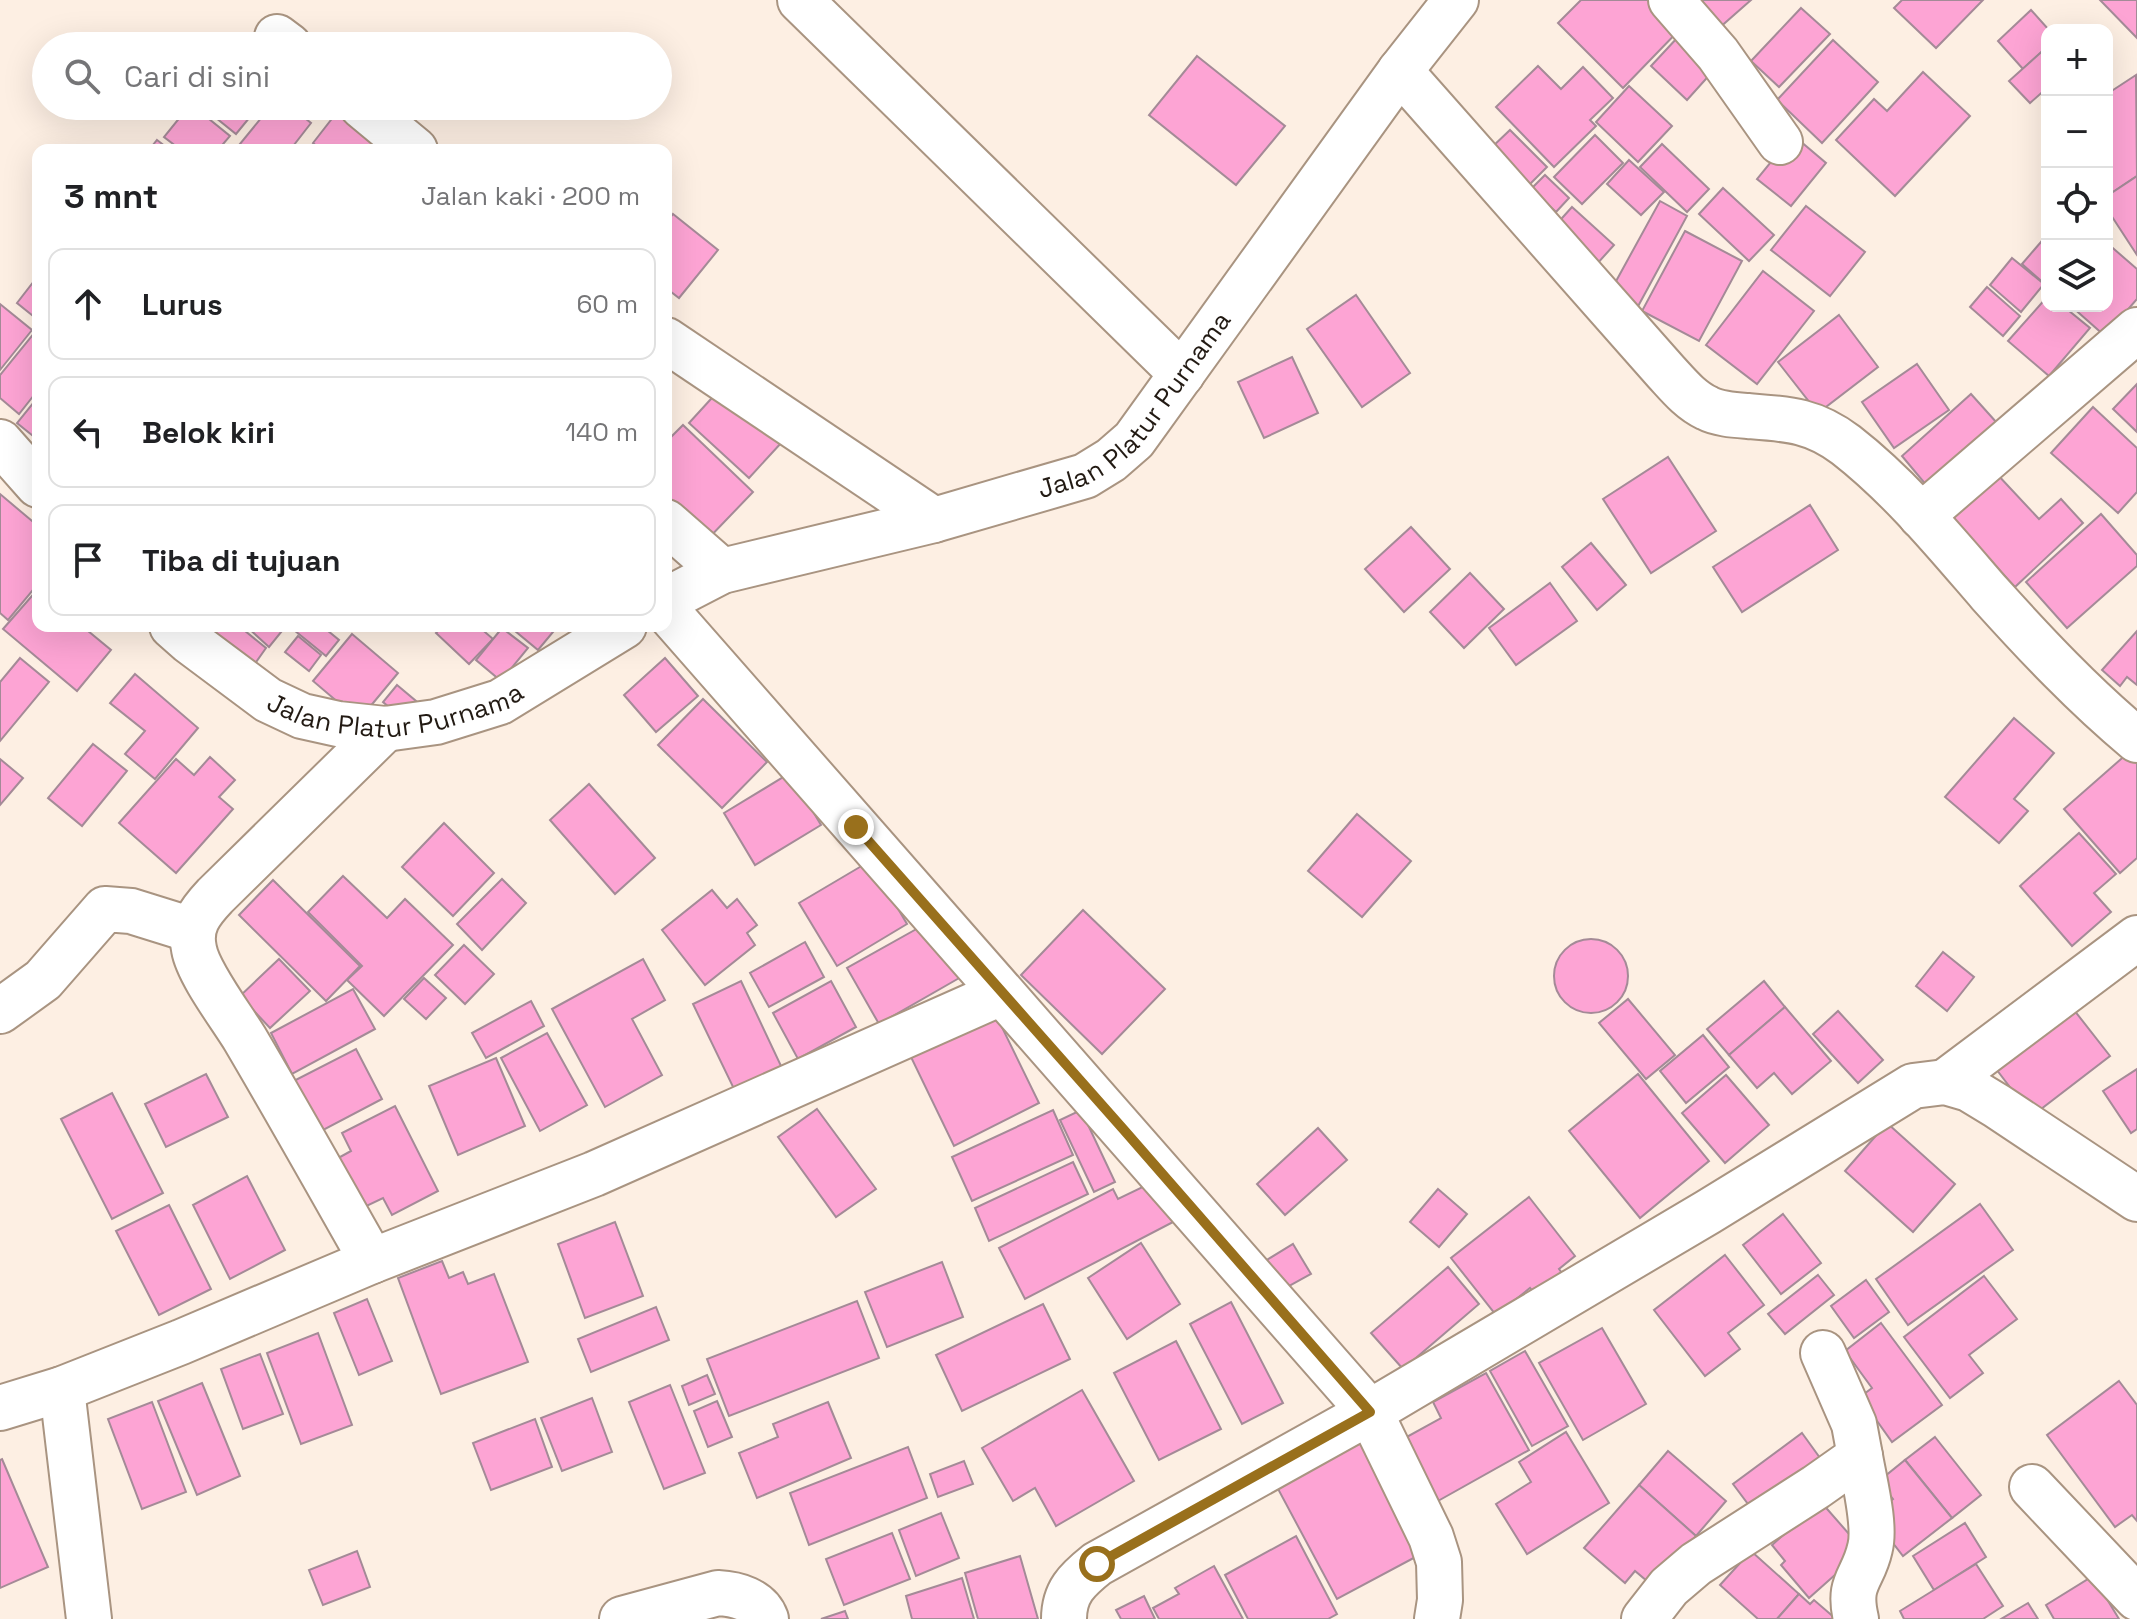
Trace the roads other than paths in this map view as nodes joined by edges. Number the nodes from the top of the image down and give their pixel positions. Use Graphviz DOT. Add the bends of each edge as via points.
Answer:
graph roads {
  1 [pos="800,0"];
  2 [pos="1456,0"];
  3 [pos="1671,0"];
  4 [pos="1400,71"];
  5 [pos="379,120"];
  6 [pos="1780,142"];
  7 [pos="408,144"];
  8 [pos="2137,330"];
  9 [pos="672,344"];
  10 [pos="1182,374"];
  11 [pos="3,451"];
  12 [pos="32,479"];
  13 [pos="1921,516"];
  14 [pos="934,520"];
  15 [pos="672,527"];
  16 [pos="722,571"];
  17 [pos="672,597"];
  18 [pos="672,617"];
  19 [pos="179,632"];
  20 [pos="614,632"];
  21 [pos="385,729"];
  22 [pos="2137,740"];
  23 [pos="192,930"];
  24 [pos="2137,938"];
  25 [pos="1001,993"];
  26 [pos="0,1011"];
  27 [pos="1945,1082"];
  28 [pos="2137,1199"];
  29 [pos="372,1261"];
  30 [pos="1823,1353"];
  31 [pos="62,1389"];
  32 [pos="0,1408"];
  33 [pos="1370,1412"];
  34 [pos="1860,1456"];
  35 [pos="2032,1487"];
  36 [pos="2137,1598"];
  37 [pos="89,1619"];
  38 [pos="622,1619"];
  39 [pos="766,1619"];
  40 [pos="1064,1619"];
  41 [pos="1437,1619"];
  42 [pos="1644,1619"];
  43 [pos="1856,1619"];
  1 -- 10 [label="street"];
  2 -- 4 [label="street, Jalan Platur Purnama"];
  3 -- 6 [label="street" via="1718,54"];
  4 -- 10 [label="street, Jalan Platur Purnama"];
  4 -- 13 [label="street" via="1693,400 1709,410 1791,419 1822,429 1875,470"];
  5 -- 7 [label="street"];
  8 -- 13 [label="street"];
  9 -- 14 [label="street"];
  10 -- 14 [label="street, Jalan Platur Purnama" via="1134,440 1085,476"];
  11 -- 12 [label="street"];
  13 -- 22 [label="street" via="2017,624"];
  14 -- 16 [label="street, Jalan Platur Purnama"];
  15 -- 16 [label="street"];
  16 -- 17 [label="street, Jalan Platur Purnama"];
  18 -- 25 [label="street"];
  19 -- 21 [label="street, Jalan Platur Purnama" via="268,700 302,716"];
  20 -- 21 [label="street, Jalan Platur Purnama" via="500,702 436,722"];
  21 -- 23 [label="street" via="200,911"];
  23 -- 26 [label="street" via="131,911 105,909 43,980"];
  23 -- 29 [label="street" via="200,967"];
  24 -- 27 [label="street"];
  25 -- 29 [label="street" via="594,1174"];
  25 -- 33 [label="street"];
  27 -- 28 [label="street" via="1997,1106"];
  27 -- 33 [label="street" via="1913,1086"];
  29 -- 31 [label="street"];
  30 -- 34 [label="street" via="1854,1424"];
  31 -- 32 [label="street"];
  31 -- 37 [label="street"];
  33 -- 40 [label="street" via="1097,1564 1076,1582 1064,1605"];
  33 -- 41 [label="street" via="1431,1537 1439,1562"];
  34 -- 42 [label="street" via="1696,1564"];
  34 -- 43 [label="street" via="1871,1546 1852,1599"];
  35 -- 36 [label="street"];
  38 -- 39 [label="street" via="732,1593 749,1600"];
}
